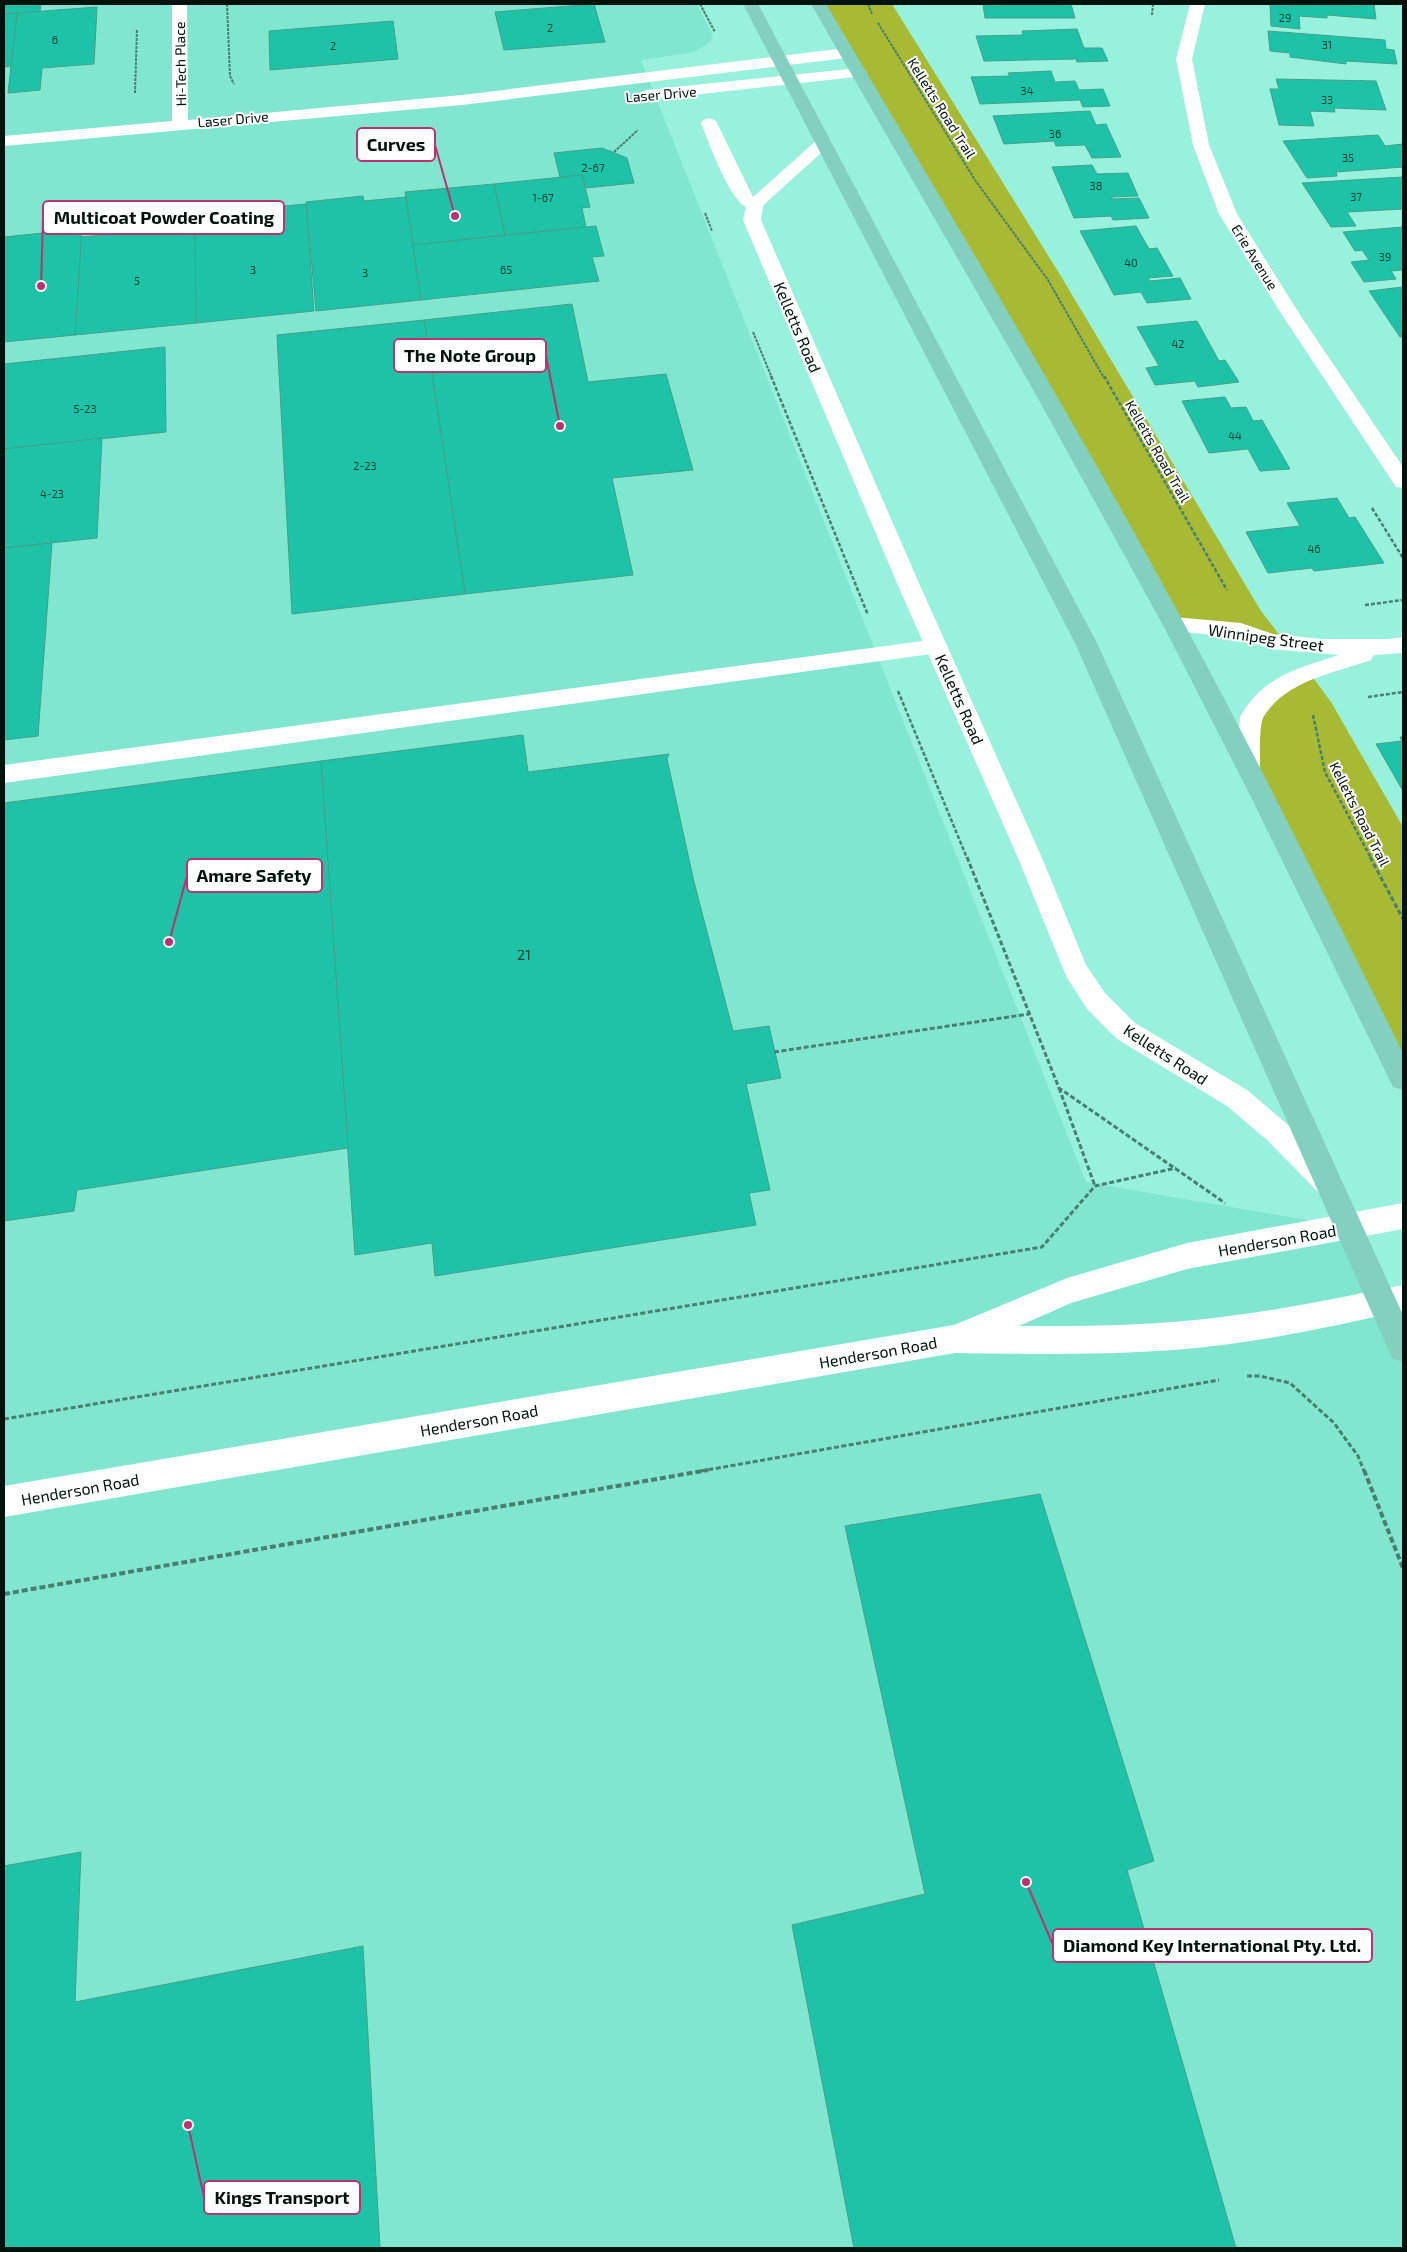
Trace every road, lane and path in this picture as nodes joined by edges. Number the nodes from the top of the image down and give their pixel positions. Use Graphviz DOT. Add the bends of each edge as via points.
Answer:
graph roads {
  1 [pos="179,4"];
  2 [pos="227,4"];
  3 [pos="750,4"];
  4 [pos="818,4"];
  5 [pos="868,4"];
  6 [pos="1197,4"];
  7 [pos="138,22"];
  8 [pos="846,53"];
  9 [pos="780,61"];
  10 [pos="859,73"];
  11 [pos="792,82"];
  12 [pos="235,86"];
  13 [pos="135,95"];
  14 [pos="630,96"];
  15 [pos="612,98"];
  16 [pos="462,100"];
  17 [pos="709,123"];
  18 [pos="180,124"];
  19 [pos="4,140"];
  20 [pos="824,143"];
  21 [pos="755,205"];
  22 [pos="1403,482"];
  23 [pos="1174,625"];
  24 [pos="1271,641"];
  25 [pos="1396,646"];
  26 [pos="937,647"];
  27 [pos="1294,678"];
  28 [pos="1248,768"];
  29 [pos="4,774"];
  30 [pos="1403,918"];
  31 [pos="1029,1014"];
  32 [pos="774,1052"];
  33 [pos="1403,1079"];
  34 [pos="1058,1088"];
  35 [pos="1176,1168"];
  36 [pos="1329,1184"];
  37 [pos="1095,1186"];
  38 [pos="1403,1216"];
  39 [pos="1348,1227"];
  40 [pos="1393,1300"];
  41 [pos="955,1339"];
  42 [pos="1403,1348"];
  43 [pos="1240,1376"];
  44 [pos="1220,1380"];
  45 [pos="4,1419"];
  46 [pos="4,1502"];
  47 [pos="1403,1568"];
  48 [pos="4,1594"];
  1 -- 18 [label="street, Hi-Tech Place"];
  2 -- 12 [label="path" via="230,76"];
  3 -- 9 [label="main road, Kelletts Road"];
  4 -- 8 [label="main road"];
  5 -- 24 [label="path, Kelletts Road Trail" via="975,180 1048,280 1226,588 1257,618"];
  6 -- 22 [label="street, Erie Avenue" via="1184,59 1201,145 1228,214"];
  7 -- 13 [label="path"];
  8 -- 9 [label="street, Laser Drive"];
  8 -- 10 [label="main road"];
  9 -- 11 [label="main road, Kelletts Road"];
  9 -- 16 [label="street, Laser Drive"];
  10 -- 11 [label="street, Laser Drive"];
  10 -- 23 [label="main road"];
  11 -- 14 [label="street, Laser Drive"];
  11 -- 20 [label="main road, Kelletts Road"];
  15 -- 16 [label="street, Laser Drive"];
  16 -- 18 [label="street, Laser Drive"];
  17 -- 21 [label="street" via="740,192 745,200"];
  18 -- 19 [label="street, Laser Drive"];
  20 -- 21 [label="street"];
  20 -- 36 [label="main road, Kelletts Road" via="1086,644"];
  21 -- 26 [label="street, Kelletts Road" via="752,220"];
  23 -- 24 [label="street, Winnipeg Street" via="1241,631"];
  23 -- 28 [label="main road"];
  24 -- 25 [label="street, Winnipeg Street" via="1322,646"];
  25 -- 27 [label="street, Winnipeg Street"];
  26 -- 29 [label="street"];
  26 -- 36 [label="street, Kelletts Road" via="1076,968 1096,1001 1126,1031 1237,1098"];
  27 -- 28 [label="street, Winnipeg Street" via="1271,694 1251,717"];
  27 -- 30 [label="path, Kelletts Road Trail" via="1310,705 1325,772"];
  28 -- 33 [label="main road"];
  31 -- 32 [label="path"];
  34 -- 37 [label="path"];
  35 -- 37 [label="path"];
  36 -- 39 [label="main road, Kelletts Road"];
  37 -- 45 [label="path" via="1042,1247"];
  38 -- 39 [label="street, Henderson Road"];
  39 -- 40 [label="main road, Kelletts Road"];
  39 -- 41 [label="street, Henderson Road" via="1187,1256 1067,1292"];
  40 -- 41 [label="street, Henderson Road" via="1205,1333 1082,1340"];
  40 -- 42 [label="main road, Kelletts Road"];
  41 -- 46 [label="street, Henderson Road"];
  43 -- 47 [label="path" via="1260,1376 1290,1383 1334,1423 1358,1456"];
  44 -- 48 [label="path"];
}
